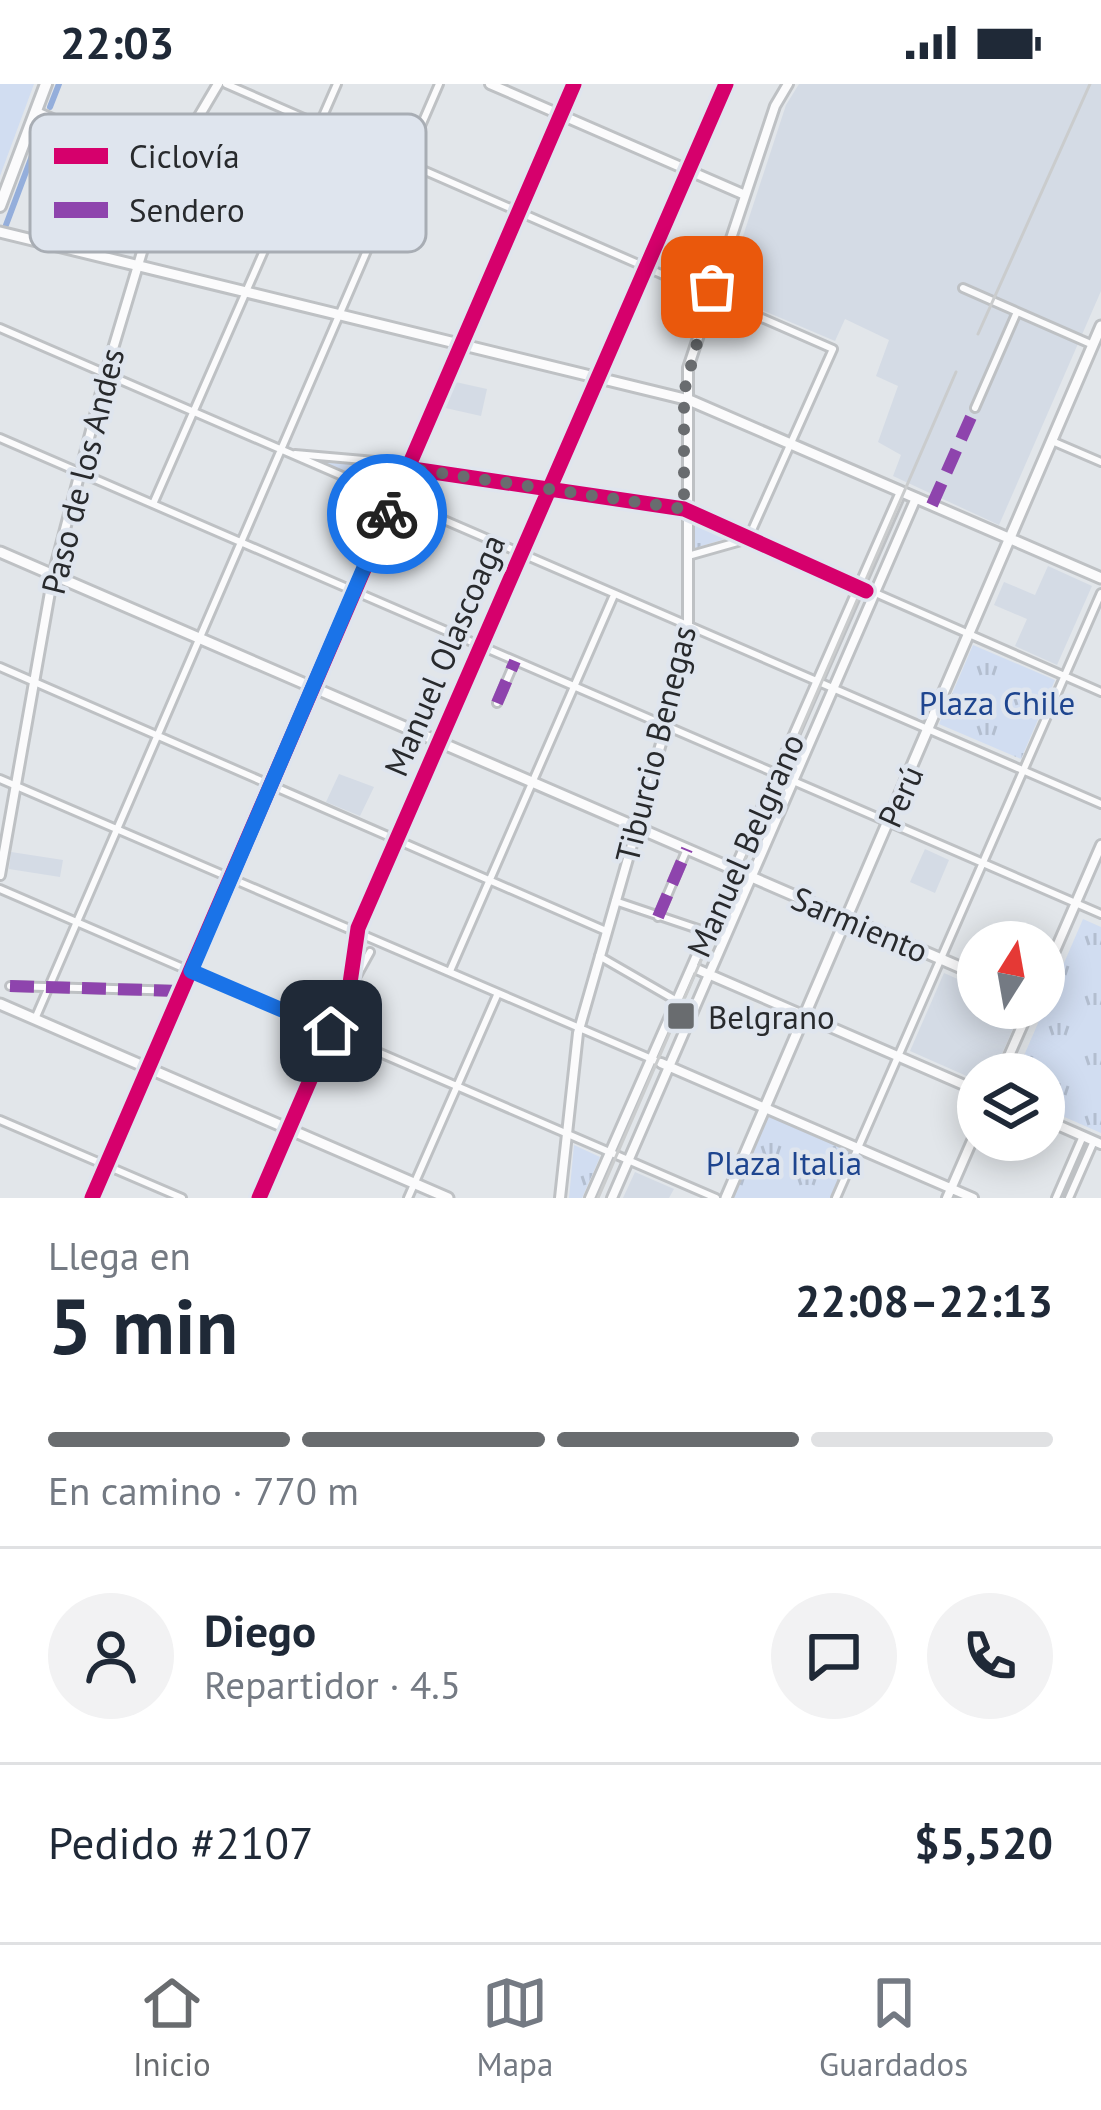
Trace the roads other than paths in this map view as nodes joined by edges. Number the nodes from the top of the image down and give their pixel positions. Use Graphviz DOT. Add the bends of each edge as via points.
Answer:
graph roads {
  1 [pos="46,84"];
  2 [pos="222,84"];
  3 [pos="337,84"];
  4 [pos="439,84"];
  5 [pos="490,84"];
  6 [pos="574,84"];
  7 [pos="725,84"];
  8 [pos="788,84"];
  9 [pos="36,111"];
  10 [pos="35,114"];
  11 [pos="43,114"];
  12 [pos="203,114"];
  13 [pos="294,114"];
  14 [pos="325,114"];
  15 [pos="426,114"];
  16 [pos="561,115"];
  17 [pos="30,127"];
  18 [pos="688,170"];
  19 [pos="426,171"];
  20 [pos="745,195"];
  21 [pos="0,206"];
  22 [pos="518,211"];
  23 [pos="0,232"];
  24 [pos="30,240"];
  25 [pos="80,252"];
  26 [pos="140,252"];
  27 [pos="265,252"];
  28 [pos="365,252"];
  29 [pos="136,266"];
  30 [pos="647,268"];
  31 [pos="963,288"];
  32 [pos="246,293"];
  33 [pos="709,295"];
  34 [pos="1017,311"];
  35 [pos="337,316"];
  36 [pos="1101,326"];
  37 [pos="0,328"];
  38 [pos="459,346"];
  39 [pos="1097,346"];
  40 [pos="106,374"];
  41 [pos="597,380"];
  42 [pos="684,400"];
  43 [pos="975,408"];
  44 [pos="194,412"];
  45 [pos="0,438"];
  46 [pos="1052,441"];
  47 [pos="791,444"];
  48 [pos="279,448"];
  49 [pos="305,456"];
  50 [pos="1101,462"];
  51 [pos="402,466"];
  52 [pos="81,473"];
  53 [pos="547,488"];
  54 [pos="908,495"];
  55 [pos="393,498"];
  56 [pos="153,504"];
  57 [pos="684,509"];
  58 [pos="749,538"];
  59 [pos="1012,540"];
  60 [pos="238,541"];
  61 [pos="0,552"];
  62 [pos="521,554"];
  63 [pos="686,557"];
  64 [pos="53,575"];
  65 [pos="1101,578"];
  66 [pos="354,591"];
  67 [pos="866,591"];
  68 [pos="1101,593"];
  69 [pos="614,595"];
  70 [pos="688,626"];
  71 [pos="970,636"];
  72 [pos="198,638"];
  73 [pos="482,646"];
  74 [pos="515,661"];
  75 [pos="0,667"];
  76 [pos="1064,677"];
  77 [pos="34,681"];
  78 [pos="817,681"];
  79 [pos="574,686"];
  80 [pos="312,687"];
  81 [pos="833,688"];
  82 [pos="1101,692"];
  83 [pos="497,703"];
  84 [pos="665,725"];
  85 [pos="929,729"];
  86 [pos="155,735"];
  87 [pos="441,742"];
  88 [pos="1023,770"];
  89 [pos="785,777"];
  90 [pos="0,778"];
  91 [pos="532,782"];
  92 [pos="15,785"];
  93 [pos="270,785"];
  94 [pos="1101,804"];
  95 [pos="889,822"];
  96 [pos="636,827"];
  97 [pos="115,828"];
  98 [pos="398,840"];
  99 [pos="1101,845"];
  100 [pos="687,849"];
  101 [pos="983,863"];
  102 [pos="743,873"];
  103 [pos="0,875"];
  104 [pos="230,878"];
  105 [pos="490,880"];
  106 [pos="0,889"];
  107 [pos="615,901"];
  108 [pos="1076,903"];
  109 [pos="1101,914"];
  110 [pos="658,916"];
  111 [pos="847,918"];
  112 [pos="77,922"];
  113 [pos="1065,928"];
  114 [pos="606,931"];
  115 [pos="357,932"];
  116 [pos="707,932"];
  117 [pos="370,952"];
  118 [pos="599,956"];
  119 [pos="941,958"];
  120 [pos="957,965"];
  121 [pos="692,967"];
  122 [pos="191,971"];
  123 [pos="450,972"];
  124 [pos="710,975"];
  125 [pos="10,986"];
  126 [pos="49,987"];
  127 [pos="349,990"];
  128 [pos="182,991"];
  129 [pos="498,993"];
  130 [pos="677,1001"];
  131 [pos="0,1004"];
  132 [pos="805,1016"];
  133 [pos="35,1019"];
  134 [pos="579,1028"];
  135 [pos="331,1031"];
  136 [pos="898,1056"];
  137 [pos="661,1063"];
  138 [pos="148,1068"];
  139 [pos="957,1081"];
  140 [pos="457,1084"];
  141 [pos="765,1108"];
  142 [pos="0,1120"];
  143 [pos="1065,1128"];
  144 [pos="289,1129"];
  145 [pos="566,1132"];
  146 [pos="1083,1136"];
  147 [pos="1098,1142"];
  148 [pos="858,1148"];
  149 [pos="620,1156"];
  150 [pos="963,1161"];
  151 [pos="106,1166"];
  152 [pos="414,1183"];
  153 [pos="949,1193"];
  154 [pos="92,1198"];
  155 [pos="182,1198"];
  156 [pos="260,1198"];
  157 [pos="408,1198"];
  158 [pos="448,1198"];
  159 [pos="560,1198"];
  160 [pos="590,1198"];
  161 [pos="612,1198"];
  162 [pos="716,1198"];
  163 [pos="726,1198"];
  164 [pos="836,1198"];
  165 [pos="973,1198"];
  166 [pos="1056,1198"];
  167 [pos="1069,1198"];
  1 -- 9 [label="main road"];
  2 -- 12 [label="street, Paso de los Andes"];
  2 -- 13 [label="street"];
  3 -- 14 [label="street"];
  4 -- 15 [label="street"];
  5 -- 16 [label="street"];
  6 -- 16 [label="street"];
  7 -- 18 [label="street, Manuel Olascoaga"];
  8 -- 20 [label="street, Tiburcio Benegas"];
  9 -- 10 [label="main road"];
  9 -- 11 [label="street"];
  16 -- 18 [label="street"];
  16 -- 22 [label="street"];
  17 -- 21 [label="main road"];
  18 -- 20 [label="street"];
  18 -- 30 [label="street, Manuel Olascoaga"];
  19 -- 22 [label="street"];
  20 -- 33 [label="street, Tiburcio Benegas"];
  22 -- 30 [label="street"];
  22 -- 38 [label="street"];
  23 -- 24 [label="main road"];
  25 -- 29 [label="main road"];
  26 -- 29 [label="street, Paso de los Andes"];
  27 -- 32 [label="street"];
  28 -- 35 [label="street"];
  29 -- 32 [label="main road"];
  29 -- 40 [label="street, Paso de los Andes"];
  30 -- 33 [label="street"];
  30 -- 41 [label="street, Manuel Olascoaga"];
  31 -- 34 [label="street"];
  32 -- 35 [label="main road"];
  32 -- 44 [label="street"];
  33 -- 42 [label="street, Tiburcio Benegas"];
  33 -- 47 [label="street" via="832,349"];
  34 -- 39 [label="street"];
  34 -- 43 [label="street"];
  35 -- 38 [label="main road"];
  35 -- 48 [label="street"];
  36 -- 39 [label="main road, Perú"];
  37 -- 40 [label="street"];
  38 -- 41 [label="main road"];
  38 -- 51 [label="street"];
  39 -- 46 [label="main road, Perú"];
  40 -- 44 [label="street"];
  40 -- 52 [label="street, Paso de los Andes"];
  41 -- 42 [label="main road"];
  41 -- 53 [label="street, Manuel Olascoaga"];
  42 -- 47 [label="main road"];
  42 -- 57 [label="street, Tiburcio Benegas"];
  44 -- 48 [label="street"];
  44 -- 56 [label="street"];
  45 -- 52 [label="street"];
  46 -- 50 [label="street"];
  46 -- 59 [label="main road, Perú"];
  47 -- 54 [label="main road"];
  47 -- 58 [label="street"];
  48 -- 49 [label="street"];
  48 -- 60 [label="street"];
  49 -- 51 [label="street"];
  49 -- 55 [label="street"];
  51 -- 53 [label="street"];
  51 -- 55 [label="street"];
  52 -- 56 [label="street"];
  52 -- 64 [label="street, Paso de los Andes"];
  53 -- 57 [label="street"];
  53 -- 62 [label="street, Manuel Olascoaga"];
  54 -- 59 [label="main road"];
  54 -- 67 [label="street, Manuel Belgrano"];
  54 -- 67 [label="street, Manuel Belgrano"];
  55 -- 62 [label="street"];
  55 -- 66 [label="street"];
  56 -- 60 [label="street"];
  57 -- 58 [label="street"];
  57 -- 63 [label="street, Tiburcio Benegas"];
  58 -- 63 [label="street"];
  58 -- 67 [label="street"];
  59 -- 65 [label="main road"];
  59 -- 71 [label="main road, Perú"];
  60 -- 66 [label="street"];
  60 -- 72 [label="street"];
  61 -- 64 [label="main road, Sarmiento"];
  62 -- 69 [label="street"];
  62 -- 73 [label="street, Manuel Olascoaga"];
  63 -- 70 [label="street, Tiburcio Benegas"];
  64 -- 72 [label="main road, Sarmiento"];
  64 -- 77 [label="street, Paso de los Andes"];
  66 -- 73 [label="street"];
  66 -- 80 [label="street"];
  67 -- 71 [label="street"];
  67 -- 78 [label="street, Manuel Belgrano"];
  67 -- 81 [label="street, Manuel Belgrano"];
  68 -- 76 [label="street"];
  69 -- 70 [label="street"];
  69 -- 79 [label="street"];
  70 -- 78 [label="street"];
  70 -- 84 [label="street, Tiburcio Benegas"];
  71 -- 76 [label="street"];
  71 -- 85 [label="main road, Perú"];
  72 -- 80 [label="main road, Sarmiento"];
  72 -- 86 [label="street"];
  73 -- 74 [label="street"];
  73 -- 87 [label="street, Manuel Olascoaga"];
  74 -- 79 [label="street"];
  74 -- 83 [label="street"];
  75 -- 77 [label="street"];
  76 -- 82 [label="street"];
  76 -- 88 [label="street"];
  77 -- 86 [label="street"];
  77 -- 92 [label="street, Paso de los Andes"];
  78 -- 81 [label="street"];
  78 -- 89 [label="street, Manuel Belgrano"];
  79 -- 84 [label="street"];
  79 -- 91 [label="street"];
  80 -- 87 [label="main road, Sarmiento"];
  80 -- 93 [label="street"];
  81 -- 85 [label="street"];
  81 -- 89 [label="street, Manuel Belgrano"];
  84 -- 89 [label="street"];
  84 -- 96 [label="street, Tiburcio Benegas"];
  85 -- 88 [label="street"];
  85 -- 95 [label="main road, Perú"];
  86 -- 93 [label="street"];
  86 -- 97 [label="street"];
  87 -- 91 [label="main road, Sarmiento"];
  87 -- 98 [label="street, Manuel Olascoaga"];
  88 -- 94 [label="street"];
  88 -- 101 [label="street"];
  89 -- 95 [label="street"];
  89 -- 102 [label="street, Manuel Belgrano"];
  89 -- 102 [label="street, Manuel Belgrano"];
  90 -- 92 [label="street"];
  91 -- 96 [label="main road, Sarmiento"];
  91 -- 105 [label="street"];
  92 -- 97 [label="street"];
  92 -- 103 [label="street, Paso de los Andes"];
  93 -- 98 [label="street"];
  93 -- 104 [label="street"];
  95 -- 101 [label="street"];
  95 -- 111 [label="main road, Perú"];
  96 -- 100 [label="main road, Sarmiento"];
  96 -- 107 [label="street, Tiburcio Benegas"];
  97 -- 104 [label="street"];
  97 -- 112 [label="street"];
  98 -- 105 [label="street"];
  98 -- 115 [label="street, Manuel Olascoaga"];
  99 -- 108 [label="street"];
  100 -- 102 [label="main road, Sarmiento"];
  100 -- 110 [label="street"];
  101 -- 108 [label="street"];
  101 -- 119 [label="street"];
  102 -- 111 [label="main road, Sarmiento"];
  102 -- 116 [label="street, Manuel Belgrano"];
  102 -- 124 [label="street, Manuel Belgrano"];
  104 -- 115 [label="street"];
  104 -- 122 [label="street"];
  105 -- 114 [label="street"];
  105 -- 123 [label="street"];
  106 -- 112 [label="street"];
  107 -- 110 [label="street"];
  107 -- 114 [label="street, Tiburcio Benegas"];
  108 -- 109 [label="street"];
  108 -- 113 [label="street"];
  110 -- 116 [label="street"];
  111 -- 119 [label="main road, Sarmiento"];
  111 -- 132 [label="main road, Perú"];
  112 -- 122 [label="street"];
  112 -- 126 [label="street"];
  114 -- 118 [label="street, Tiburcio Benegas"];
  115 -- 123 [label="street"];
  115 -- 127 [label="street, Manuel Olascoaga"];
  116 -- 121 [label="street, Manuel Belgrano"];
  117 -- 127 [label="street, Manuel Olascoaga"];
  118 -- 130 [label="street"];
  118 -- 134 [label="street, Tiburcio Benegas"];
  119 -- 120 [label="main road, Sarmiento"];
  119 -- 136 [label="street"];
  121 -- 124 [label="street"];
  121 -- 130 [label="street, Manuel Belgrano"];
  122 -- 128 [label="street"];
  122 -- 135 [label="street"];
  123 -- 129 [label="street"];
  124 -- 132 [label="street"];
  124 -- 137 [label="street, Manuel Belgrano"];
  125 -- 126 [label="street"];
  126 -- 128 [label="street"];
  126 -- 133 [label="street"];
  127 -- 135 [label="street, Manuel Olascoaga"];
  128 -- 138 [label="street"];
  129 -- 134 [label="street"];
  129 -- 140 [label="street"];
  130 -- 137 [label="street, Manuel Belgrano"];
  131 -- 133 [label="main road"];
  132 -- 136 [label="street"];
  132 -- 141 [label="main road, Perú"];
  133 -- 138 [label="main road"];
  134 -- 137 [label="street"];
  134 -- 145 [label="street, Tiburcio Benegas"];
  135 -- 140 [label="street"];
  135 -- 144 [label="street, Manuel Olascoaga"];
  136 -- 139 [label="street"];
  136 -- 148 [label="street"];
  137 -- 141 [label="street"];
  137 -- 149 [label="street, Manuel Belgrano"];
  137 -- 149 [label="street, Manuel Belgrano"];
  138 -- 144 [label="main road"];
  138 -- 151 [label="street"];
  140 -- 145 [label="street"];
  140 -- 152 [label="street"];
  141 -- 148 [label="street"];
  141 -- 163 [label="main road, Perú"];
  142 -- 151 [label="street"];
  143 -- 146 [label="street"];
  144 -- 152 [label="main road"];
  144 -- 156 [label="street, Manuel Olascoaga"];
  145 -- 149 [label="street"];
  145 -- 159 [label="street, Tiburcio Benegas"];
  146 -- 147 [label="street"];
  146 -- 166 [label="street"];
  147 -- 167 [label="street"];
  148 -- 153 [label="street"];
  148 -- 164 [label="street"];
  149 -- 160 [label="street, Manuel Belgrano"];
  149 -- 161 [label="street, Manuel Belgrano"];
  149 -- 162 [label="street"];
  150 -- 153 [label="street"];
  151 -- 154 [label="street"];
  151 -- 155 [label="street"];
  152 -- 157 [label="street"];
  152 -- 158 [label="main road"];
  153 -- 165 [label="street"];
}
